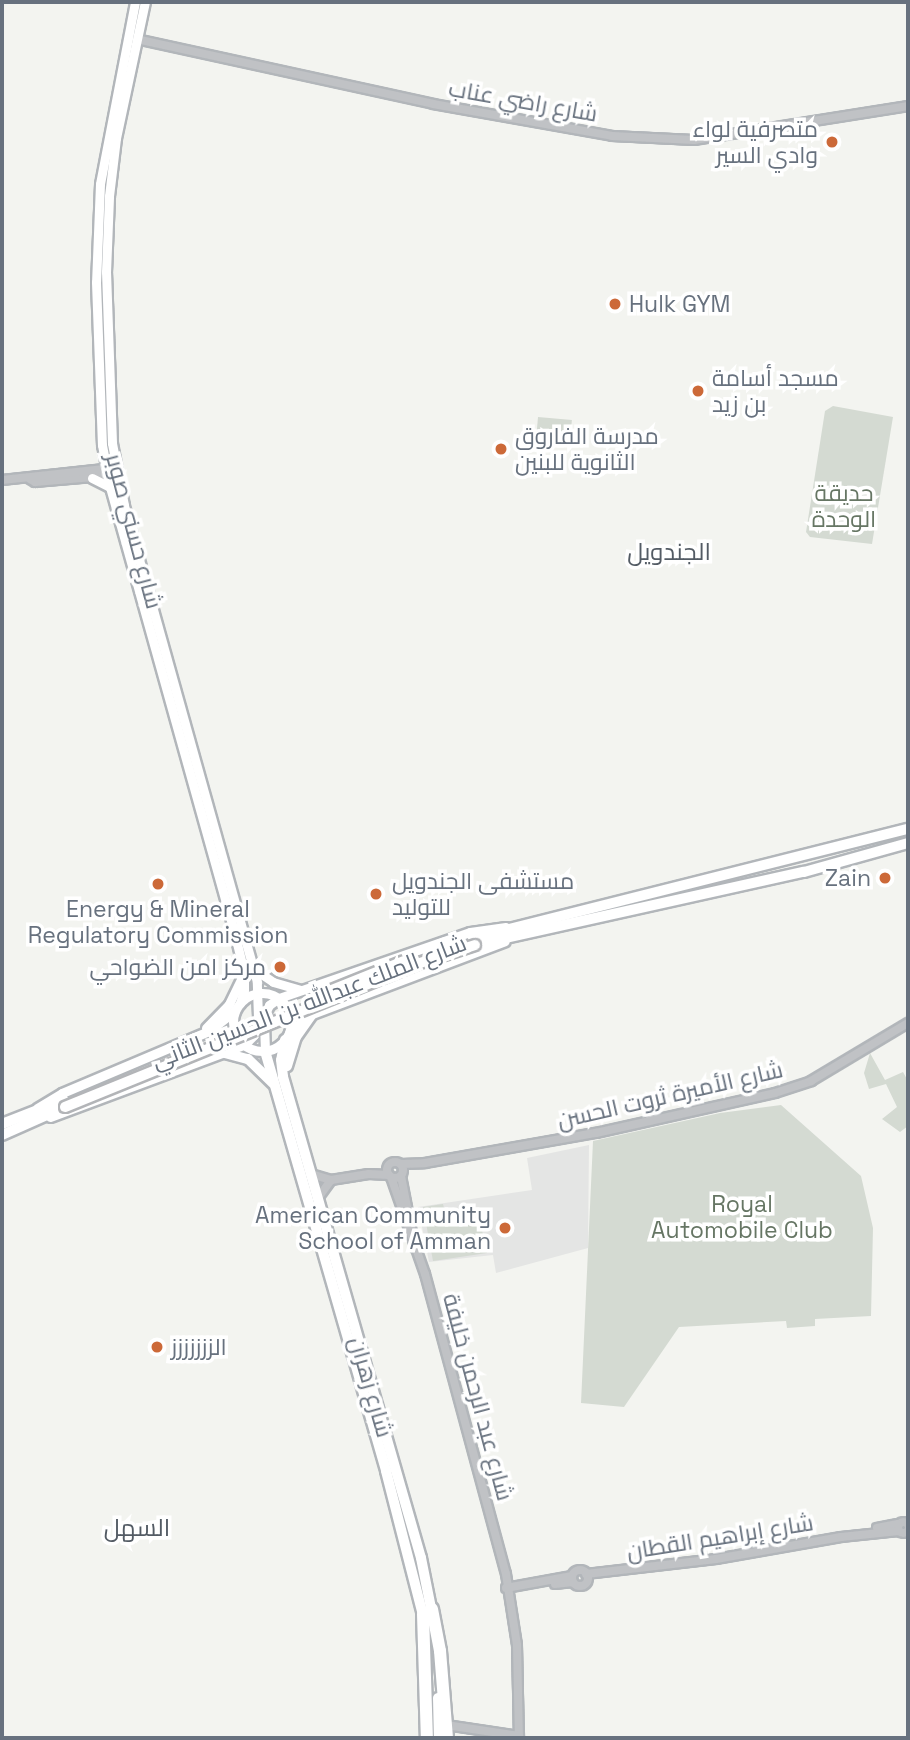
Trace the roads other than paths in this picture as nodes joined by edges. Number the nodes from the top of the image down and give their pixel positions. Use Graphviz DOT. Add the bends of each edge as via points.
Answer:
graph roads {
  1 [pos="135,2"];
  2 [pos="145,2"];
  3 [pos="136,39"];
  4 [pos="119,100"];
  5 [pos="908,106"];
  6 [pos="111,472"];
  7 [pos="92,478"];
  8 [pos="30,479"];
  9 [pos="2,480"];
  10 [pos="110,486"];
  11 [pos="184,729"];
  12 [pos="908,829"];
  13 [pos="908,843"];
  14 [pos="511,931"];
  15 [pos="249,971"];
  16 [pos="306,991"];
  17 [pos="259,993"];
  18 [pos="279,998"];
  19 [pos="238,1007"];
  20 [pos="312,1014"];
  21 [pos="908,1023"];
  22 [pos="209,1031"];
  23 [pos="199,1035"];
  24 [pos="287,1036"];
  25 [pos="244,1045"];
  26 [pos="265,1051"];
  27 [pos="219,1053"];
  28 [pos="277,1089"];
  29 [pos="292,1111"];
  30 [pos="36,1115"];
  31 [pos="2,1124"];
  32 [pos="2,1135"];
  33 [pos="390,1163"];
  34 [pos="402,1171"];
  35 [pos="311,1174"];
  36 [pos="369,1174"];
  37 [pos="390,1176"];
  38 [pos="331,1180"];
  39 [pos="318,1198"];
  40 [pos="415,1248"];
  41 [pos="904,1526"];
  42 [pos="508,1590"];
  43 [pos="427,1611"];
  44 [pos="447,1732"];
  45 [pos="519,1737"];
  46 [pos="427,1738"];
  47 [pos="433,1738"];
  48 [pos="439,1738"];
  1 -- 4 [label="main road, شارع حسني صوبر"];
  2 -- 3 [label="main road, شارع حسني صوبر"];
  3 -- 4 [label="main road, شارع حسني صوبر"];
  3 -- 5 [label="street, شارع راضي عناب" via="433,104 612,136 694,139"];
  4 -- 6 [label="main road, شارع حسني صوبر" via="100,184 96,247 100,407"];
  6 -- 7 [label="street"];
  6 -- 8 [label="street"];
  6 -- 10 [label="main road, شارع حسني صوبر"];
  6 -- 11 [label="main road, شارع حسني صوبر"];
  7 -- 8 [label="street"];
  7 -- 10 [label="main road"];
  8 -- 9 [label="street"];
  10 -- 11 [label="main road, شارع حسني صوبر"];
  11 -- 15 [label="main road, شارع حسني صوبر"];
  12 -- 14 [label="highway, شارع الملك عبدالله بن الحسين الثاني"];
  13 -- 14 [label="highway, شارع الملك عبدالله بن الحسين الثاني" via="804,873"];
  14 -- 16 [label="main road" via="470,932"];
  14 -- 20 [label="main road" via="498,944"];
  14 -- 30 [label="highway, شارع الملك عبدالله بن الحسين الثاني, bridge" via="474,941"];
  15 -- 16 [label="main road"];
  15 -- 17 [label="main road, شارع حسني صوبر"];
  15 -- 19 [label="main road, شارع حسني صوبر"];
  15 -- 23 [label="main road" via="229,1004"];
  16 -- 18 [label="main road"];
  16 -- 20 [label="main road" via="301,1007"];
  17 -- 18 [label="main road"];
  17 -- 19 [label="main road"];
  17 -- 25 [label="main road, شارع حسني صوبر" via="256,1030"];
  18 -- 24 [label="main road" via="289,1011"];
  18 -- 26 [label="main road" via="264,1015"];
  19 -- 22 [label="main road"];
  19 -- 25 [label="main road" via="234,1028"];
  20 -- 24 [label="main road"];
  20 -- 29 [label="main road" via="299,1030 288,1058"];
  21 -- 34 [label="street, شارع الأميرة ثروت الحسن" via="811,1081 775,1093"];
  22 -- 23 [label="main road"];
  22 -- 27 [label="main road" via="220,1040"];
  23 -- 30 [label="main road" via="62,1093"];
  24 -- 26 [label="main road"];
  24 -- 29 [label="main road, شارع زهران" via="281,1069"];
  25 -- 26 [label="main road"];
  25 -- 27 [label="main road"];
  26 -- 28 [label="main road, شارع زهران"];
  27 -- 28 [label="main road" via="251,1062"];
  27 -- 30 [label="main road" via="73,1111"];
  28 -- 43 [label="main road, شارع زهران"];
  29 -- 35 [label="main road, شارع زهران"];
  30 -- 31 [label="highway, شارع الملك عبدالله بن الحسين الثاني"];
  30 -- 32 [label="highway, شارع الملك عبدالله بن الحسين الثاني"];
  33 -- 34 [label="street"];
  33 -- 36 [label="street"];
  33 -- 37 [label="street"];
  34 -- 37 [label="street"];
  34 -- 40 [label="street, شارع عبد الرحمن خليفة"];
  35 -- 38 [label="street"];
  35 -- 39 [label="main road, شارع زهران"];
  36 -- 37 [label="street"];
  36 -- 38 [label="street"];
  37 -- 40 [label="street, شارع عبد الرحمن خليفة"];
  38 -- 39 [label="street"];
  39 -- 43 [label="main road, شارع زهران" via="421,1558"];
  40 -- 42 [label="street, شارع عبد الرحمن خليفة"];
  41 -- 42 [label="street, شارع إبراهيم القطان" via="587,1577 579,1571 572,1579"];
  42 -- 45 [label="street, شارع عبد الرحمن خليفة" via="515,1627"];
  43 -- 44 [label="highway" via="440,1651"];
  43 -- 46 [label="highway"];
  43 -- 47 [label="main road, شارع زهران"];
  43 -- 48 [label="main road, شارع زهران"];
  44 -- 45 [label="street"];
}
